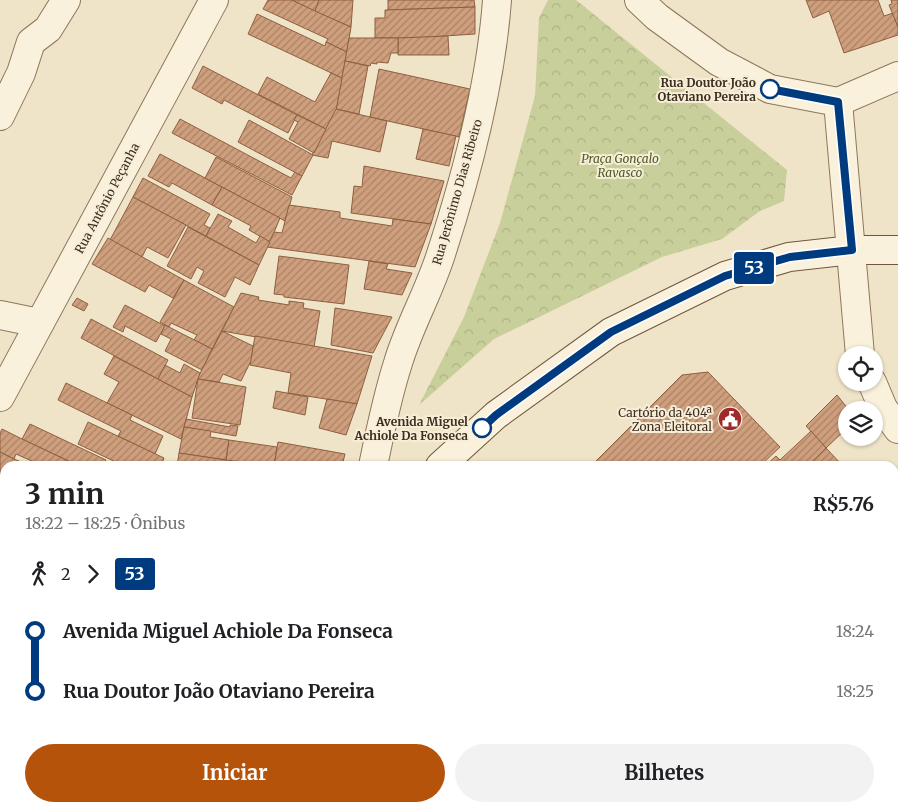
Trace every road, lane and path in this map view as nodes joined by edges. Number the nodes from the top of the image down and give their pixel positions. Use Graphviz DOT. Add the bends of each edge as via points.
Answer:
graph roads {
  1 [pos="66,0"];
  2 [pos="214,0"];
  3 [pos="497,0"];
  4 [pos="638,0"];
  5 [pos="898,76"];
  6 [pos="838,102"];
  7 [pos="0,116"];
  8 [pos="852,250"];
  9 [pos="898,250"];
  10 [pos="0,315"];
  11 [pos="40,323"];
  12 [pos="859,346"];
  13 [pos="876,391"];
  14 [pos="0,397"];
  15 [pos="898,429"];
  16 [pos="374,461"];
  17 [pos="445,461"];
  1 -- 7 [label="street" via="48,29 31,42 21,73"];
  2 -- 11 [label="street, Rua Antônio Peçanha"];
  3 -- 16 [label="street, Rua Jerônimo Dias Ribeiro" via="495,30 476,132 441,256 398,362"];
  4 -- 6 [label="street" via="718,62 770,89"];
  5 -- 6 [label="street"];
  6 -- 8 [label="street"];
  8 -- 9 [label="street"];
  8 -- 12 [label="street"];
  8 -- 17 [label="street" via="790,257 725,276 611,332 496,415"];
  10 -- 11 [label="street"];
  11 -- 14 [label="street, Rua Antônio Peçanha"];
  13 -- 15 [label="street"];
}
